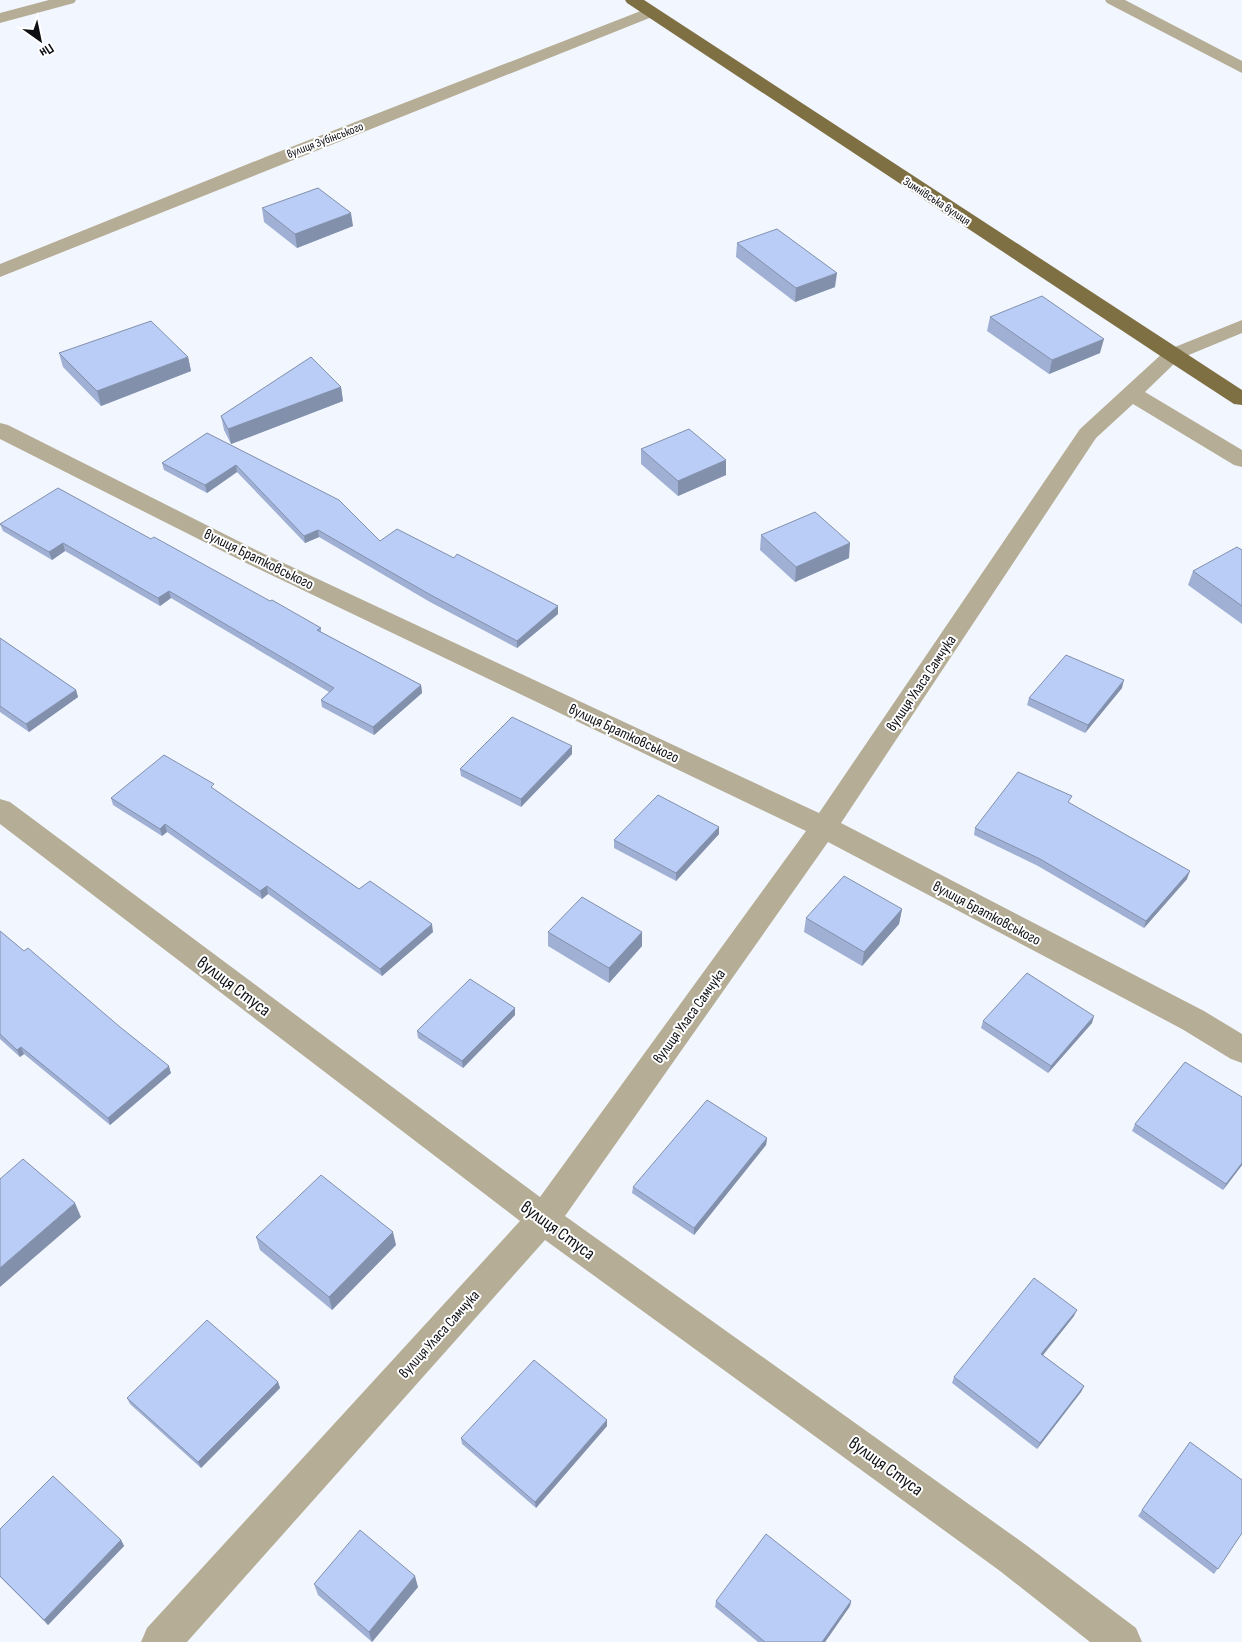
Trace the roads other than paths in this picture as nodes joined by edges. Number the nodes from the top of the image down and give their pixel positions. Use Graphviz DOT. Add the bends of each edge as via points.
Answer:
graph roads {
  1 [pos="68,0"];
  2 [pos="632,0"];
  3 [pos="1113,0"];
  4 [pos="651,12"];
  5 [pos="0,18"];
  6 [pos="1242,68"];
  7 [pos="4,265"];
  8 [pos="1242,326"];
  9 [pos="1172,355"];
  10 [pos="1132,394"];
  11 [pos="1242,399"];
  12 [pos="0,430"];
  13 [pos="1242,460"];
  14 [pos="0,809"];
  15 [pos="824,827"];
  16 [pos="1242,1050"];
  17 [pos="543,1219"];
  18 [pos="161,1642"];
  19 [pos="1122,1642"];
  1 -- 5 [label="street"];
  2 -- 4 [label="main road, Зимнівська вулиця"];
  3 -- 6 [label="street"];
  4 -- 7 [label="street, вулиця Зубінського"];
  4 -- 9 [label="main road, Зимнівська вулиця"];
  8 -- 9 [label="street"];
  9 -- 10 [label="street, вулиця Уласа Самчука"];
  9 -- 11 [label="main road, Зимнівська вулиця"];
  10 -- 13 [label="street"];
  10 -- 15 [label="street, вулиця Уласа Самчука" via="1088,434"];
  12 -- 15 [label="street, вулиця Братковського" via="250,556"];
  14 -- 17 [label="street, вулиця Стуса"];
  15 -- 16 [label="street, вулиця Братковського" via="1193,1020"];
  15 -- 17 [label="street, вулиця Уласа Самчука"];
  17 -- 18 [label="street, вулиця Уласа Самчука"];
  17 -- 19 [label="street, вулиця Стуса" via="1005,1552"];
}
